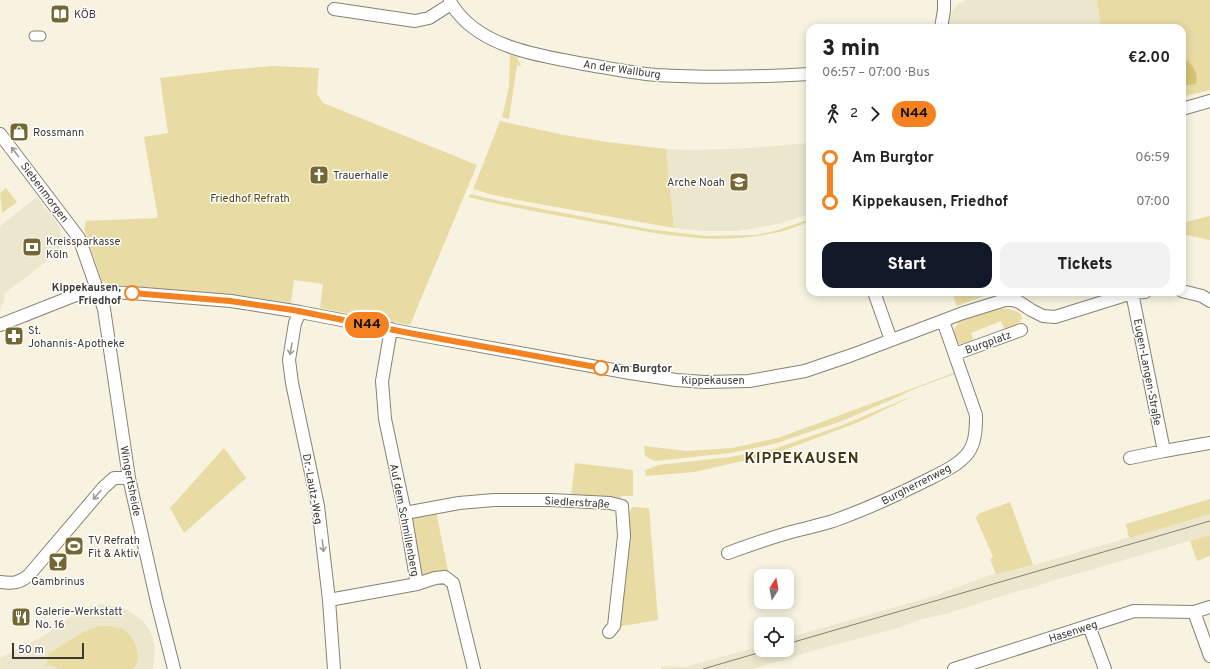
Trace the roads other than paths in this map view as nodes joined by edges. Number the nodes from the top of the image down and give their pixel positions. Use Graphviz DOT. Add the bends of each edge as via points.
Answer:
graph roads {
  1 [pos="944,0"];
  2 [pos="450,2"];
  3 [pos="334,9"];
  4 [pos="942,24"];
  5 [pos="806,74"];
  6 [pos="1210,101"];
  7 [pos="1186,108"];
  8 [pos="0,134"];
  9 [pos="98,292"];
  10 [pos="1186,292"];
  11 [pos="875,296"];
  12 [pos="1013,296"];
  13 [pos="1122,296"];
  14 [pos="1133,296"];
  15 [pos="1210,300"];
  16 [pos="300,312"];
  17 [pos="943,321"];
  18 [pos="0,325"];
  19 [pos="392,329"];
  20 [pos="1021,330"];
  21 [pos="891,340"];
  22 [pos="955,354"];
  23 [pos="1210,444"];
  24 [pos="1164,451"];
  25 [pos="1130,458"];
  26 [pos="129,478"];
  27 [pos="405,513"];
  28 [pos="728,553"];
  29 [pos="0,582"];
  30 [pos="417,584"];
  31 [pos="329,600"];
  32 [pos="1210,607"];
  33 [pos="1194,612"];
  34 [pos="1089,626"];
  35 [pos="609,632"];
  36 [pos="1210,656"];
  37 [pos="174,669"];
  38 [pos="334,669"];
  39 [pos="474,669"];
  40 [pos="954,669"];
  41 [pos="1105,669"];
  1 -- 4 [label="street"];
  2 -- 3 [label="street, An der Wallburg" via="429,18 415,21"];
  2 -- 5 [label="street, An der Wallburg" via="464,21 479,32 526,52 554,58 654,75 724,77"];
  6 -- 7 [label="street"];
  9 -- 8 [label="street, Siebenmorgen, one-way" via="79,238"];
  9 -- 16 [label="street, Kippekausen" via="230,301"];
  9 -- 18 [label="street" via="76,295"];
  9 -- 26 [label="street, Wingertsheide" via="109,337"];
  10 -- 15 [label="street"];
  11 -- 21 [label="street"];
  12 -- 13 [label="street" via="1043,316 1055,317"];
  12 -- 17 [label="street"];
  14 -- 24 [label="street, Eugen-Langen-Straße"];
  16 -- 19 [label="street, Kippekausen"];
  16 -- 31 [label="street, Dr.-Lautz-Weg, one-way" via="295,323 289,360 318,506"];
  17 -- 21 [label="street, Kippekausen"];
  17 -- 22 [label="street, Burgherrenweg"];
  19 -- 21 [label="street, Kippekausen" via="650,376 705,382 749,381 805,371"];
  19 -- 27 [label="street, Auf dem Schmillenberg" via="382,381 385,419"];
  20 -- 22 [label="street, Burgplatz"];
  22 -- 28 [label="street, Burgherrenweg" via="976,415 976,432 968,453 962,460 917,485 855,513"];
  23 -- 24 [label="street"];
  24 -- 25 [label="street"];
  26 -- 29 [label="street, one-way" via="114,478 23,580"];
  26 -- 37 [label="street, Wingertsheide"];
  27 -- 30 [label="street, Auf dem Schmillenberg"];
  27 -- 35 [label="street, Siedlerstraße" via="459,503 494,500 551,500 622,506 624,536 614,626"];
  30 -- 31 [label="street"];
  30 -- 39 [label="street, Auf dem Schmillenberg" via="445,576 453,583"];
  31 -- 38 [label="street, Dr.-Lautz-Weg"];
  32 -- 33 [label="street, Hasenweg"];
  33 -- 34 [label="street, Hasenweg" via="1134,611"];
  33 -- 36 [label="street"];
  34 -- 40 [label="street, Hasenweg"];
  34 -- 41 [label="street"];
}
